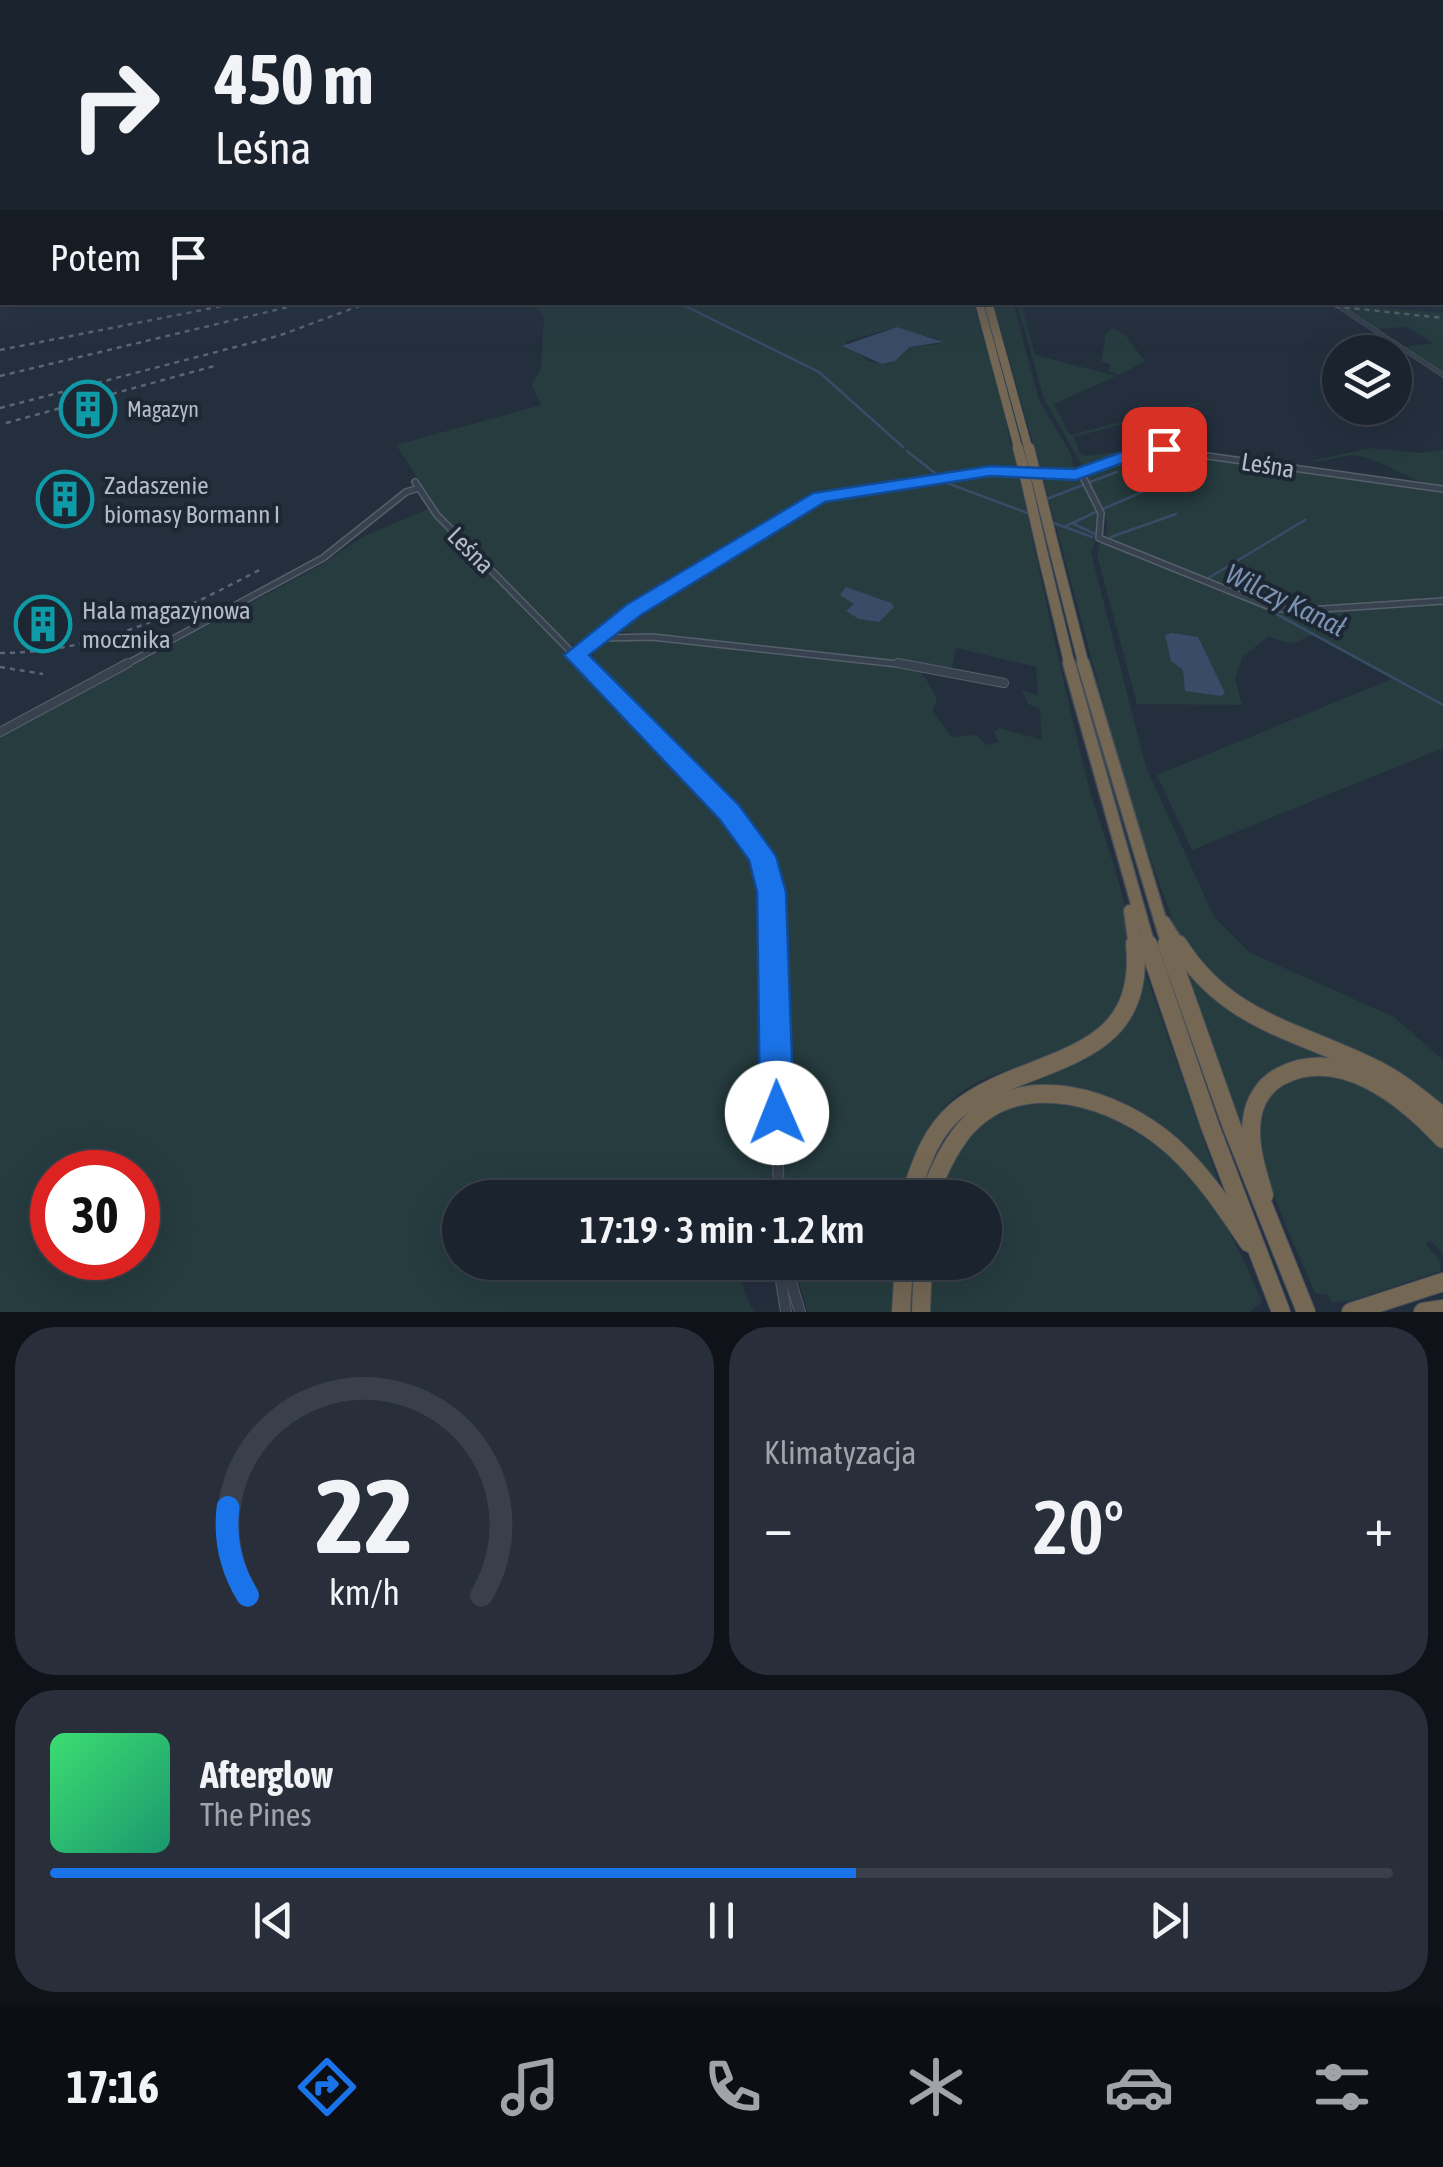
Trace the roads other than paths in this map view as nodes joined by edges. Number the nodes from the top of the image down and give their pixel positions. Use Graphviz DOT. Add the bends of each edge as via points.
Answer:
graph roads {
  1 [pos="980,305"];
  2 [pos="989,305"];
  3 [pos="1337,305"];
  4 [pos="1443,375"];
  5 [pos="1028,468"];
  6 [pos="1081,474"];
  7 [pos="1443,489"];
  8 [pos="1443,601"];
  9 [pos="601,638"];
  10 [pos="575,655"];
  11 [pos="1004,682"];
  12 [pos="0,732"];
  13 [pos="1136,882"];
  14 [pos="1443,1117"];
  15 [pos="1443,1139"];
  16 [pos="779,1180"];
  17 [pos="915,1180"];
  18 [pos="934,1180"];
  19 [pos="1278,1247"];
  20 [pos="1264,1266"];
  21 [pos="783,1280"];
  22 [pos="788,1280"];
  23 [pos="903,1280"];
  24 [pos="922,1280"];
  25 [pos="1443,1282"];
  26 [pos="1443,1309"];
  27 [pos="786,1312"];
  28 [pos="800,1312"];
  29 [pos="901,1312"];
  30 [pos="920,1312"];
  31 [pos="1282,1312"];
  32 [pos="1306,1312"];
  33 [pos="1351,1312"];
  34 [pos="1423,1312"];
  1 -- 5 [label="highway"];
  2 -- 5 [label="highway"];
  3 -- 4 [label="street"];
  5 -- 13 [label="highway, bridge" via="1090,749"];
  6 -- 7 [label="street, Leśna" via="1164,449"];
  6 -- 8 [label="street" via="1103,519 1099,538 1270,606"];
  6 -- 9 [label="street, Leśna" via="990,471 820,497 633,610"];
  9 -- 10 [label="street, Leśna"];
  9 -- 11 [label="street" via="956,671"];
  10 -- 12 [label="street, Leśna" via="444,522 417,485 323,558"];
  10 -- 16 [label="street, Leśna" via="730,813 762,856 771,892"];
  13 -- 14 [label="highway" via="1181,957 1215,995 1257,1022 1372,1066"];
  13 -- 17 [label="highway" via="1134,986 1123,1012 1093,1046 987,1087 947,1115 925,1148"];
  13 -- 19 [label="highway"];
  13 -- 20 [label="highway" via="1186,1062"];
  15 -- 19 [label="highway" via="1399,1097 1359,1076 1311,1068 1269,1083 1258,1098 1253,1152"];
  18 -- 20 [label="highway" via="955,1137 990,1107 1032,1094 1086,1098 1118,1109 1166,1140 1212,1190"];
  19 -- 32 [label="highway"];
  20 -- 31 [label="highway"];
  21 -- 27 [label="street"];
  22 -- 28 [label="street"];
  23 -- 29 [label="highway"];
  24 -- 30 [label="highway"];
  25 -- 33 [label="highway"];
  26 -- 34 [label="highway"];
}
